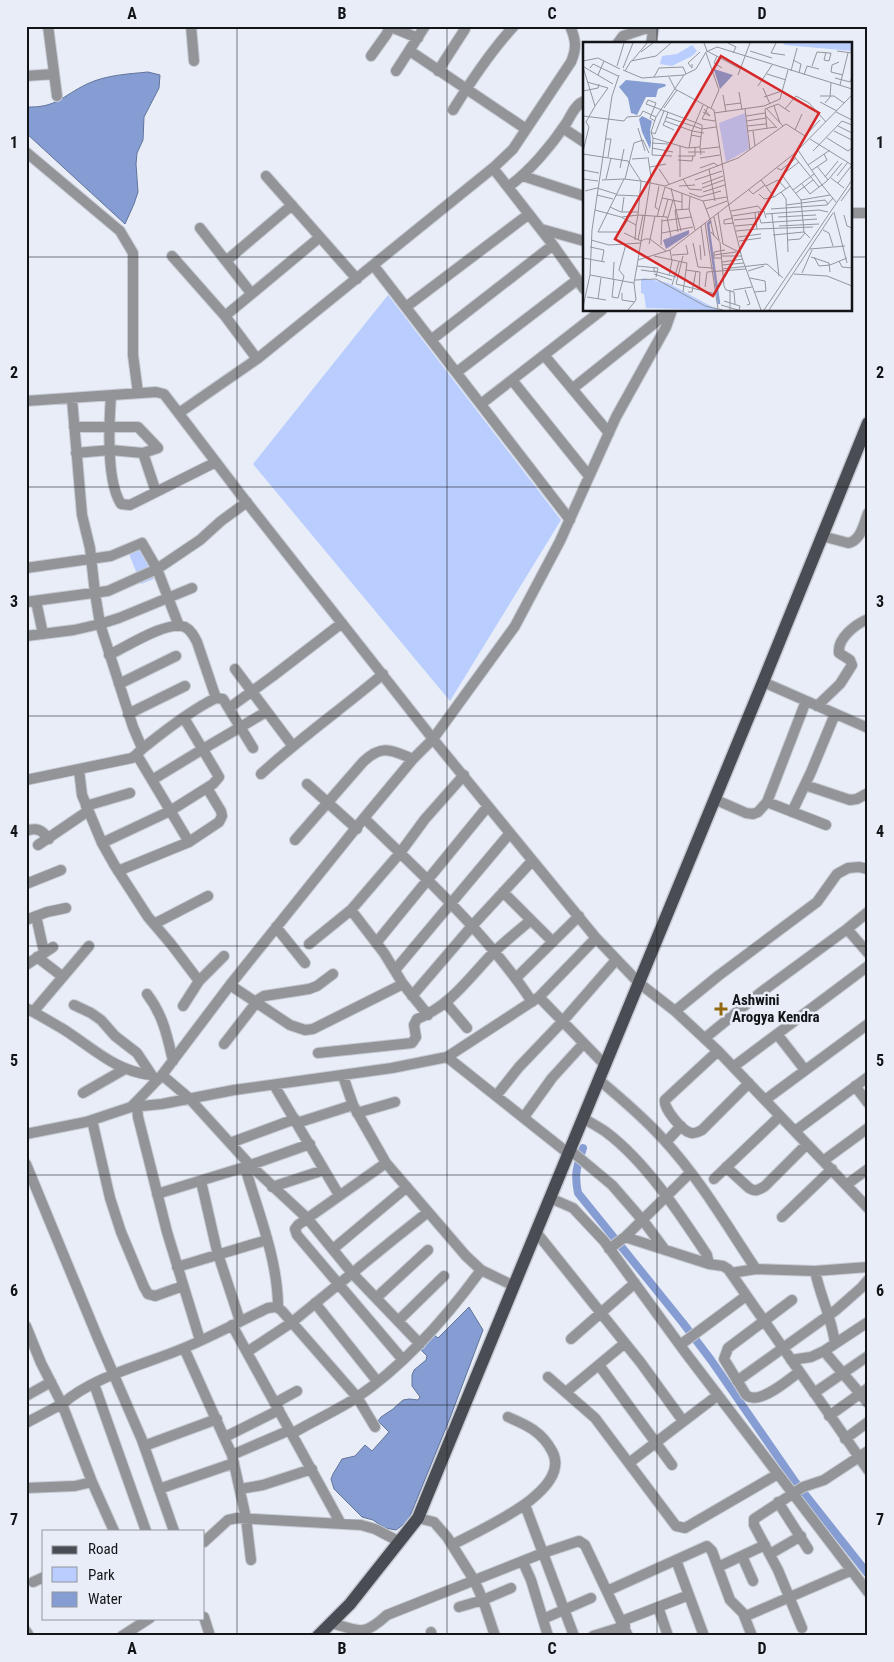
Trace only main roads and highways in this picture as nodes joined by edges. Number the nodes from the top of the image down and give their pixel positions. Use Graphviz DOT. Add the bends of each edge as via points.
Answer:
graph roads {
  1 [pos="868,423"];
  2 [pos="318,1636"];
  1 -- 2 [label="main road" via="583,1118 572,1153 550,1198 418,1518 350,1604"];
}
